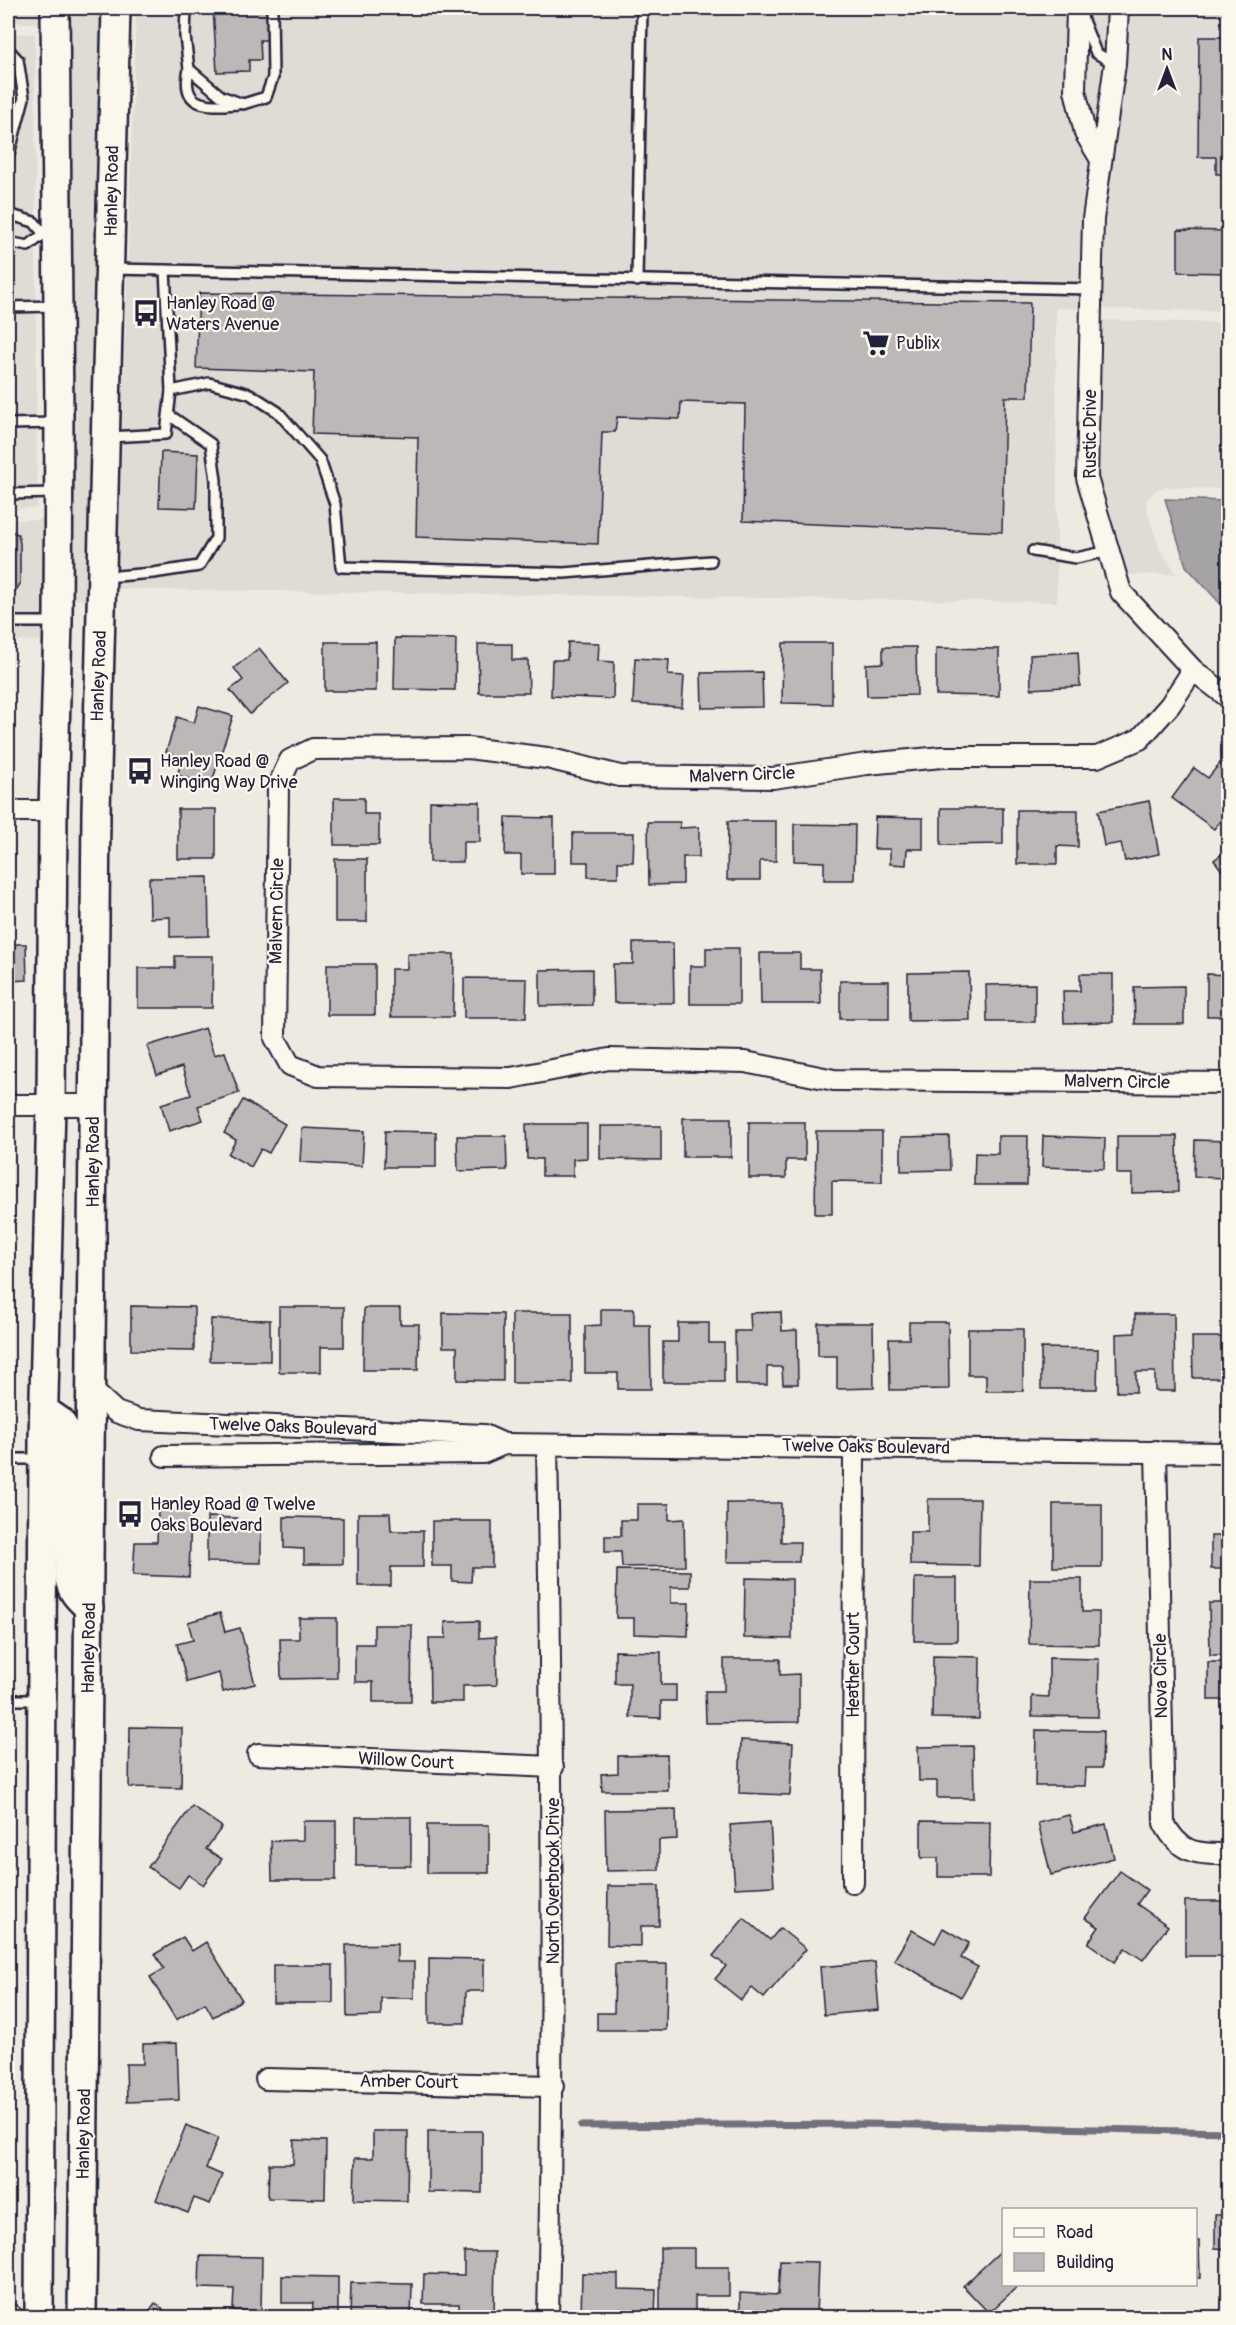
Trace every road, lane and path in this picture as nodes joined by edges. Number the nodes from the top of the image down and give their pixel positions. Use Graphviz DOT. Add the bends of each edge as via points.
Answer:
graph roads {
  1 [pos="55,8"];
  2 [pos="116,8"];
  3 [pos="186,8"];
  4 [pos="272,8"];
  5 [pos="642,8"];
  6 [pos="1077,8"];
  7 [pos="1118,8"];
  8 [pos="8,50"];
  9 [pos="1115,64"];
  10 [pos="189,69"];
  11 [pos="243,104"];
  12 [pos="8,158"];
  13 [pos="1100,158"];
  14 [pos="8,214"];
  15 [pos="51,232"];
  16 [pos="8,242"];
  17 [pos="110,269"];
  18 [pos="165,270"];
  19 [pos="637,281"];
  20 [pos="1092,289"];
  21 [pos="58,306"];
  22 [pos="8,307"];
  23 [pos="171,392"];
  24 [pos="169,415"];
  25 [pos="59,423"];
  26 [pos="8,424"];
  27 [pos="106,437"];
  28 [pos="59,493"];
  29 [pos="8,494"];
  30 [pos="1033,551"];
  31 [pos="1108,551"];
  32 [pos="711,561"];
  33 [pos="102,577"];
  34 [pos="8,622"];
  35 [pos="58,628"];
  36 [pos="100,660"];
  37 [pos="1193,670"];
  38 [pos="1228,697"];
  39 [pos="8,811"];
  40 [pos="53,812"];
  41 [pos="1228,1083"];
  42 [pos="8,1105"];
  43 [pos="51,1105"];
  44 [pos="94,1105"];
  45 [pos="91,1389"];
  46 [pos="44,1410"];
  47 [pos="222,1424"];
  48 [pos="504,1444"];
  49 [pos="547,1445"];
  50 [pos="854,1447"];
  51 [pos="1156,1451"];
  52 [pos="1228,1453"];
  53 [pos="164,1456"];
  54 [pos="221,1456"];
  55 [pos="8,1459"];
  56 [pos="44,1459"];
  57 [pos="89,1608"];
  58 [pos="8,1700"];
  59 [pos="42,1700"];
  60 [pos="258,1754"];
  61 [pos="553,1767"];
  62 [pos="1228,1854"];
  63 [pos="853,1883"];
  64 [pos="266,2079"];
  65 [pos="553,2086"];
  66 [pos="8,2313"];
  67 [pos="14,2318"];
  68 [pos="39,2318"];
  69 [pos="82,2318"];
  70 [pos="548,2318"];
  1 -- 15 [label="main road"];
  2 -- 17 [label="main road, Hanley Road"];
  3 -- 10 [label="lane"];
  4 -- 11 [label="lane" via="273,77 266,97"];
  5 -- 19 [label="lane"];
  6 -- 9 [label="lane" via="1096,53"];
  6 -- 13 [label="street" via="1075,90 1085,133"];
  7 -- 9 [label="street, Rustic Drive"];
  8 -- 12 [label="lane" via="18,60 24,98"];
  9 -- 13 [label="street, Rustic Drive"];
  10 -- 11 [label="lane" via="221,96"];
  10 -- 11 [label="lane" via="186,83 197,103"];
  13 -- 20 [label="street, Rustic Drive" via="1093,219"];
  14 -- 15 [label="lane"];
  15 -- 16 [label="lane" via="28,246"];
  15 -- 21 [label="main road"];
  17 -- 18 [label="lane"];
  17 -- 27 [label="main road, Hanley Road"];
  18 -- 19 [label="lane"];
  18 -- 23 [label="lane"];
  19 -- 20 [label="lane"];
  20 -- 31 [label="street, Rustic Drive" via="1087,478"];
  21 -- 22 [label="lane"];
  21 -- 25 [label="main road"];
  23 -- 24 [label="lane"];
  23 -- 32 [label="lane" via="209,383 250,394 278,412 320,460 335,504 341,567 564,573"];
  24 -- 27 [label="lane" via="166,434"];
  24 -- 33 [label="lane" via="211,444 216,480 216,538 199,566"];
  25 -- 26 [label="lane"];
  25 -- 28 [label="main road"];
  27 -- 33 [label="main road, Hanley Road"];
  28 -- 29 [label="lane"];
  28 -- 35 [label="main road"];
  30 -- 31 [label="lane" via="1076,558"];
  31 -- 37 [label="street, Rustic Drive" via="1121,592"];
  33 -- 36 [label="main road, Hanley Road"];
  34 -- 35 [label="lane"];
  35 -- 36 [label="main road"];
  35 -- 40 [label="main road"];
  36 -- 44 [label="main road, Hanley Road"];
  37 -- 38 [label="street, Rustic Drive"];
  37 -- 41 [label="street, Malvern Circle" via="1170,705 1140,739 1097,757 942,757 773,778 620,776 547,758 468,748 312,748 290,760 278,786 275,1038 290,1065 318,1076 511,1078 609,1059 745,1062 834,1080"];
  39 -- 40 [label="street"];
  40 -- 43 [label="main road"];
  42 -- 43 [label="street"];
  43 -- 44 [label="street"];
  43 -- 46 [label="main road"];
  44 -- 45 [label="main road, Hanley Road"];
  45 -- 47 [label="street, Twelve Oaks Boulevard" via="116,1412 139,1420"];
  45 -- 57 [label="main road, Hanley Road"];
  46 -- 56 [label="main road"];
  46 -- 57 [label="main road" via="60,1421 69,1435 68,1572 71,1589"];
  47 -- 48 [label="street, Twelve Oaks Boulevard" via="484,1435"];
  47 -- 54 [label="street"];
  48 -- 49 [label="street, Twelve Oaks Boulevard"];
  48 -- 54 [label="street, Twelve Oaks Boulevard" via="483,1453"];
  49 -- 50 [label="street, Twelve Oaks Boulevard"];
  49 -- 61 [label="street, North Overbrook Drive"];
  50 -- 51 [label="street, Twelve Oaks Boulevard"];
  50 -- 63 [label="street, Heather Court"];
  51 -- 52 [label="street, Twelve Oaks Boulevard"];
  51 -- 62 [label="street, Nova Circle" via="1164,1823 1173,1840 1198,1854"];
  53 -- 54 [label="street, Twelve Oaks Boulevard"];
  55 -- 56 [label="lane"];
  56 -- 59 [label="main road"];
  57 -- 69 [label="main road, Hanley Road"];
  58 -- 59 [label="lane"];
  59 -- 68 [label="main road"];
  60 -- 61 [label="street, Willow Court"];
  61 -- 65 [label="street, North Overbrook Drive"];
  64 -- 65 [label="street, Amber Court"];
  65 -- 70 [label="street, North Overbrook Drive"];
  66 -- 67 [label="street"];
}
